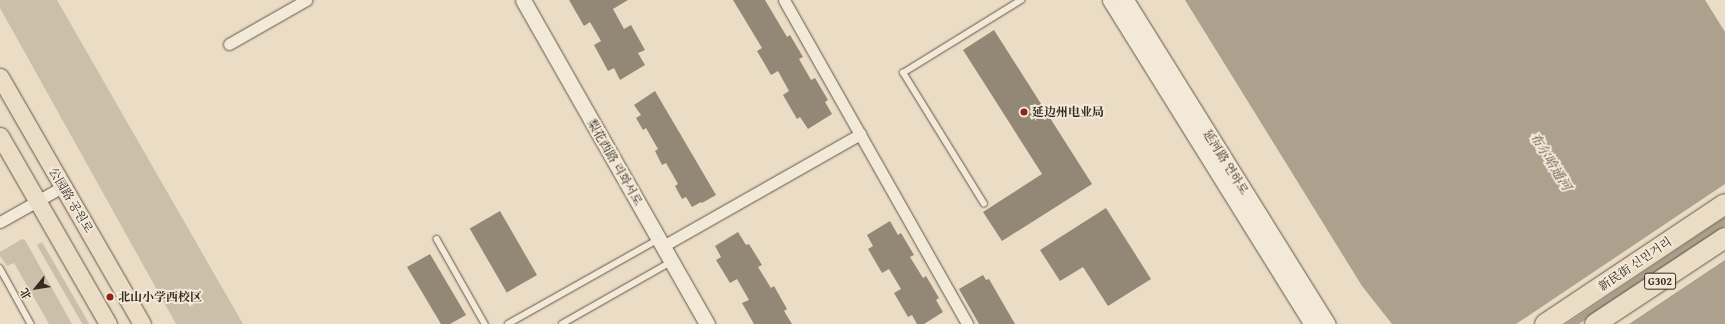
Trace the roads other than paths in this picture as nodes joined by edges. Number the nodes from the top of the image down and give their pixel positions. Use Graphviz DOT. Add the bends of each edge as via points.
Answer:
graph roads {
  1 [pos="306,0"];
  2 [pos="524,0"];
  3 [pos="784,0"];
  4 [pos="1020,0"];
  5 [pos="1110,0"];
  6 [pos="1126,0"];
  7 [pos="229,44"];
  8 [pos="0,77"];
  9 [pos="860,134"];
  10 [pos="0,136"];
  11 [pos="62,187"];
  12 [pos="38,201"];
  13 [pos="984,204"];
  14 [pos="1725,204"];
  15 [pos="0,222"];
  16 [pos="1725,238"];
  17 [pos="437,239"];
  18 [pos="661,242"];
  19 [pos="672,261"];
  20 [pos="0,268"];
  21 [pos="31,324"];
  22 [pos="108,324"];
  23 [pos="142,324"];
  24 [pos="485,324"];
  25 [pos="508,324"];
  26 [pos="562,324"];
  27 [pos="707,324"];
  28 [pos="967,324"];
  29 [pos="1312,324"];
  30 [pos="1328,324"];
  31 [pos="1544,324"];
  32 [pos="1595,324"];
  1 -- 7 [label="street"];
  2 -- 18 [label="main road, 梨花西路 리화서로"];
  3 -- 9 [label="street"];
  4 -- 13 [label="lane" via="903,73"];
  5 -- 29 [label="main road, 延河路 연하로"];
  6 -- 30 [label="main road, 延河路 연하로"];
  8 -- 11 [label="main road, 公园路 공원로"];
  9 -- 18 [label="street"];
  9 -- 28 [label="street"];
  10 -- 12 [label="main road"];
  11 -- 12 [label="street"];
  11 -- 23 [label="main road, 公园路 공원로"];
  12 -- 15 [label="street"];
  12 -- 22 [label="main road"];
  14 -- 31 [label="highway, 新民街 신민거리 / G302"];
  16 -- 32 [label="highway, G302"];
  17 -- 24 [label="lane"];
  18 -- 19 [label="main road, 梨花西路 리화서로"];
  18 -- 25 [label="lane"];
  19 -- 26 [label="lane"];
  19 -- 27 [label="main road, 梨花西路 리화서로"];
  20 -- 21 [label="lane"];
}
